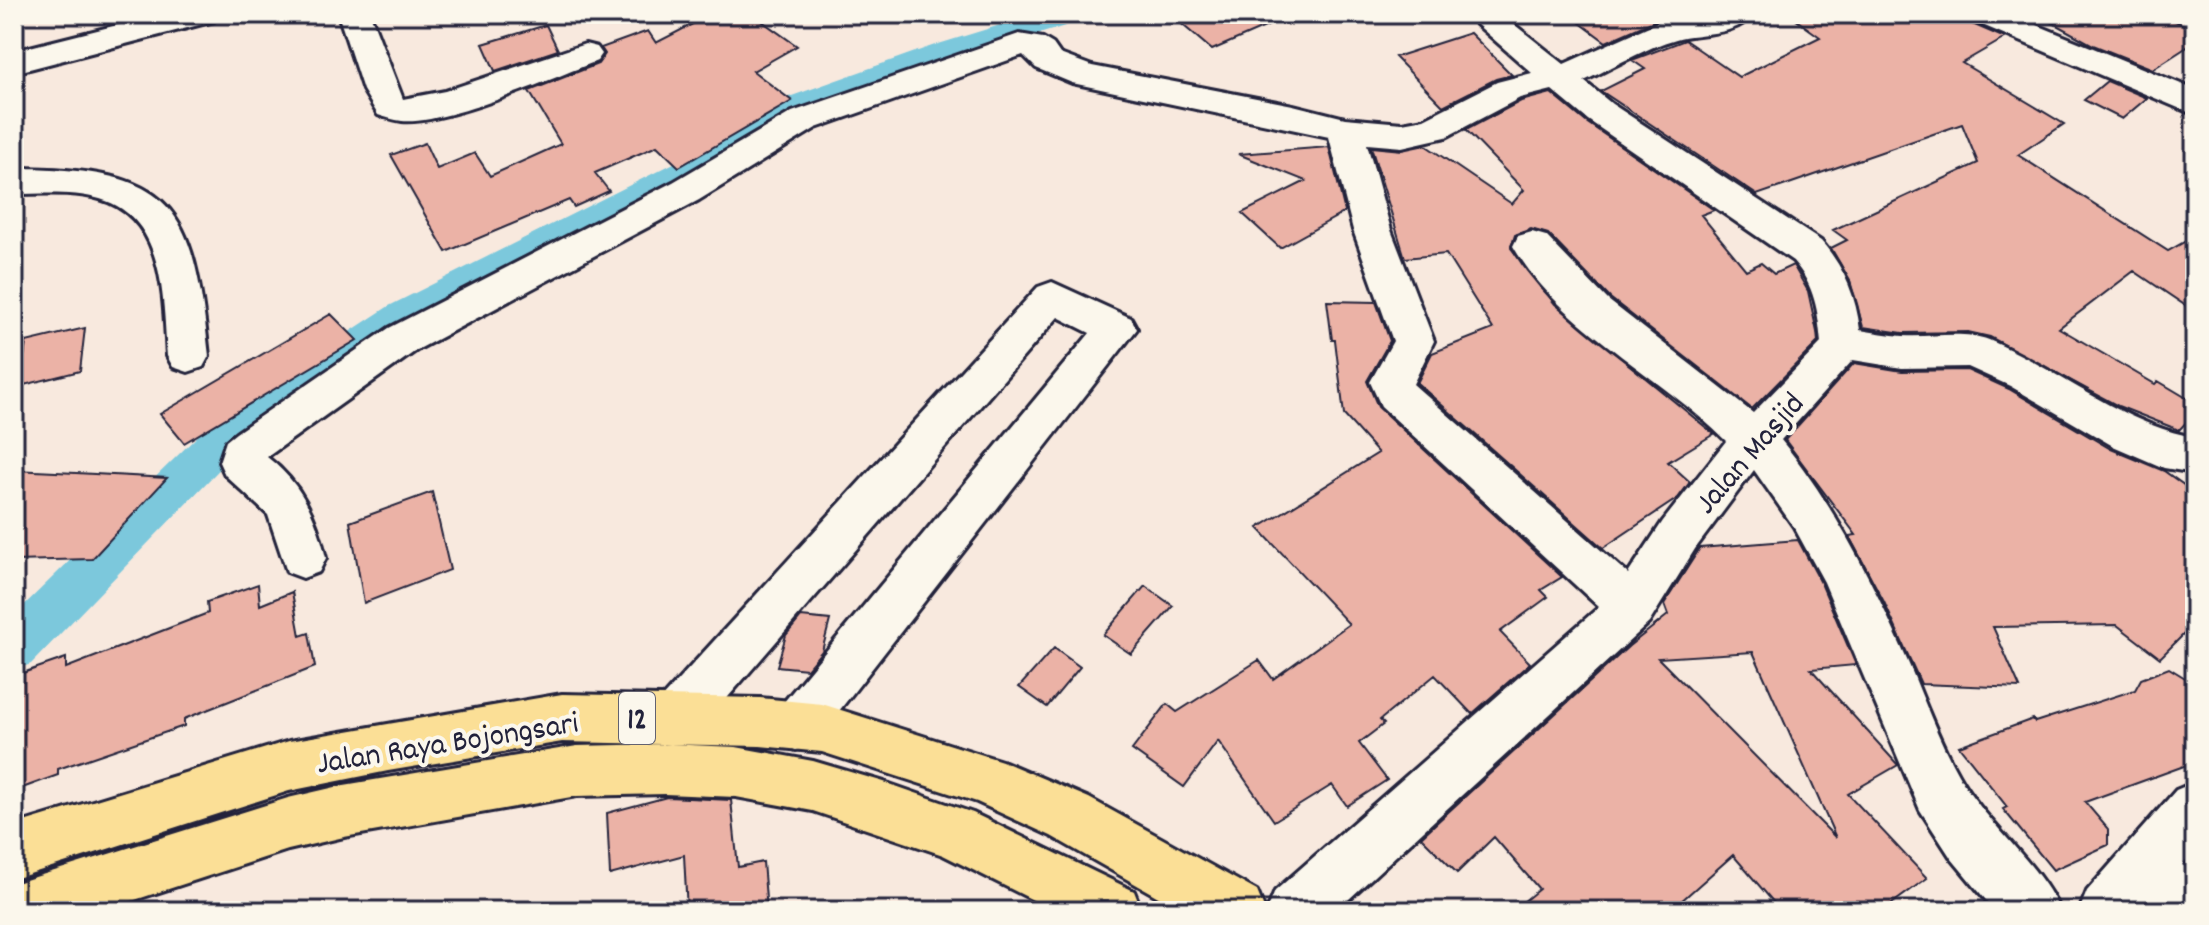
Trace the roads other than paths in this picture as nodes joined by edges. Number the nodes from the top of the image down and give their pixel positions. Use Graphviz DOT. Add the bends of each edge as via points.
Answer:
graph roads {
  1 [pos="203,14"];
  2 [pos="354,14"];
  3 [pos="1481,14"];
  4 [pos="1736,14"];
  5 [pos="1984,14"];
  6 [pos="585,54"];
  7 [pos="14,62"];
  8 [pos="2195,66"];
  9 [pos="1556,77"];
  10 [pos="2181,97"];
  11 [pos="1345,130"];
  12 [pos="14,181"];
  13 [pos="1532,246"];
  14 [pos="1841,343"];
  15 [pos="188,356"];
  16 [pos="1755,439"];
  17 [pos="2195,455"];
  18 [pos="303,558"];
  19 [pos="1632,608"];
  20 [pos="677,718"];
  21 [pos="796,726"];
  22 [pos="2195,808"];
  23 [pos="14,852"];
  24 [pos="2125,892"];
  25 [pos="2195,902"];
  26 [pos="16,911"];
  27 [pos="1114,911"];
  28 [pos="1237,911"];
  29 [pos="1295,911"];
  30 [pos="2032,911"];
  1 -- 7 [label="street"];
  2 -- 6 [label="street" via="382,92 390,107 401,111 432,107"];
  3 -- 9 [label="street"];
  4 -- 9 [label="street" via="1704,26 1670,29"];
  5 -- 10 [label="street"];
  8 -- 10 [label="street"];
  9 -- 11 [label="street" via="1509,90 1433,129 1402,135"];
  9 -- 14 [label="street" via="1807,251 1837,301"];
  11 -- 18 [label="street" via="1084,75 1048,61 1031,45 1019,44 804,120 686,191 403,339 251,445 241,454 241,462 287,502"];
  11 -- 19 [label="street" via="1372,230 1414,341 1391,382 1396,394"];
  12 -- 15 [label="street" via="99,183 150,207 170,240 184,295"];
  13 -- 16 [label="street" via="1573,294"];
  14 -- 16 [label="street, Jalan Masjid" via="1825,367"];
  14 -- 17 [label="street" via="1902,352 1973,351 2128,434 2164,450"];
  16 -- 19 [label="street, Jalan Masjid" via="1679,535"];
  16 -- 30 [label="street" via="1817,524 1939,793"];
  19 -- 29 [label="street, Jalan Masjid"];
  20 -- 21 [label="highway, Jalan Raya Bojongsari / 12"];
  20 -- 21 [label="street" via="1052,297 1117,329"];
  20 -- 23 [label="highway, Jalan Raya Bojongsari / 12" via="562,718 289,766"];
  21 -- 28 [label="highway, Jalan Raya Bojongsari / 12" via="822,728 984,779 1070,817"];
  22 -- 24 [label="street"];
  24 -- 25 [label="street"];
  26 -- 27 [label="highway, Jalan Raya Bojongsari / 12" via="344,811 577,771 665,769 736,772 813,786 884,808 954,832"];
}
